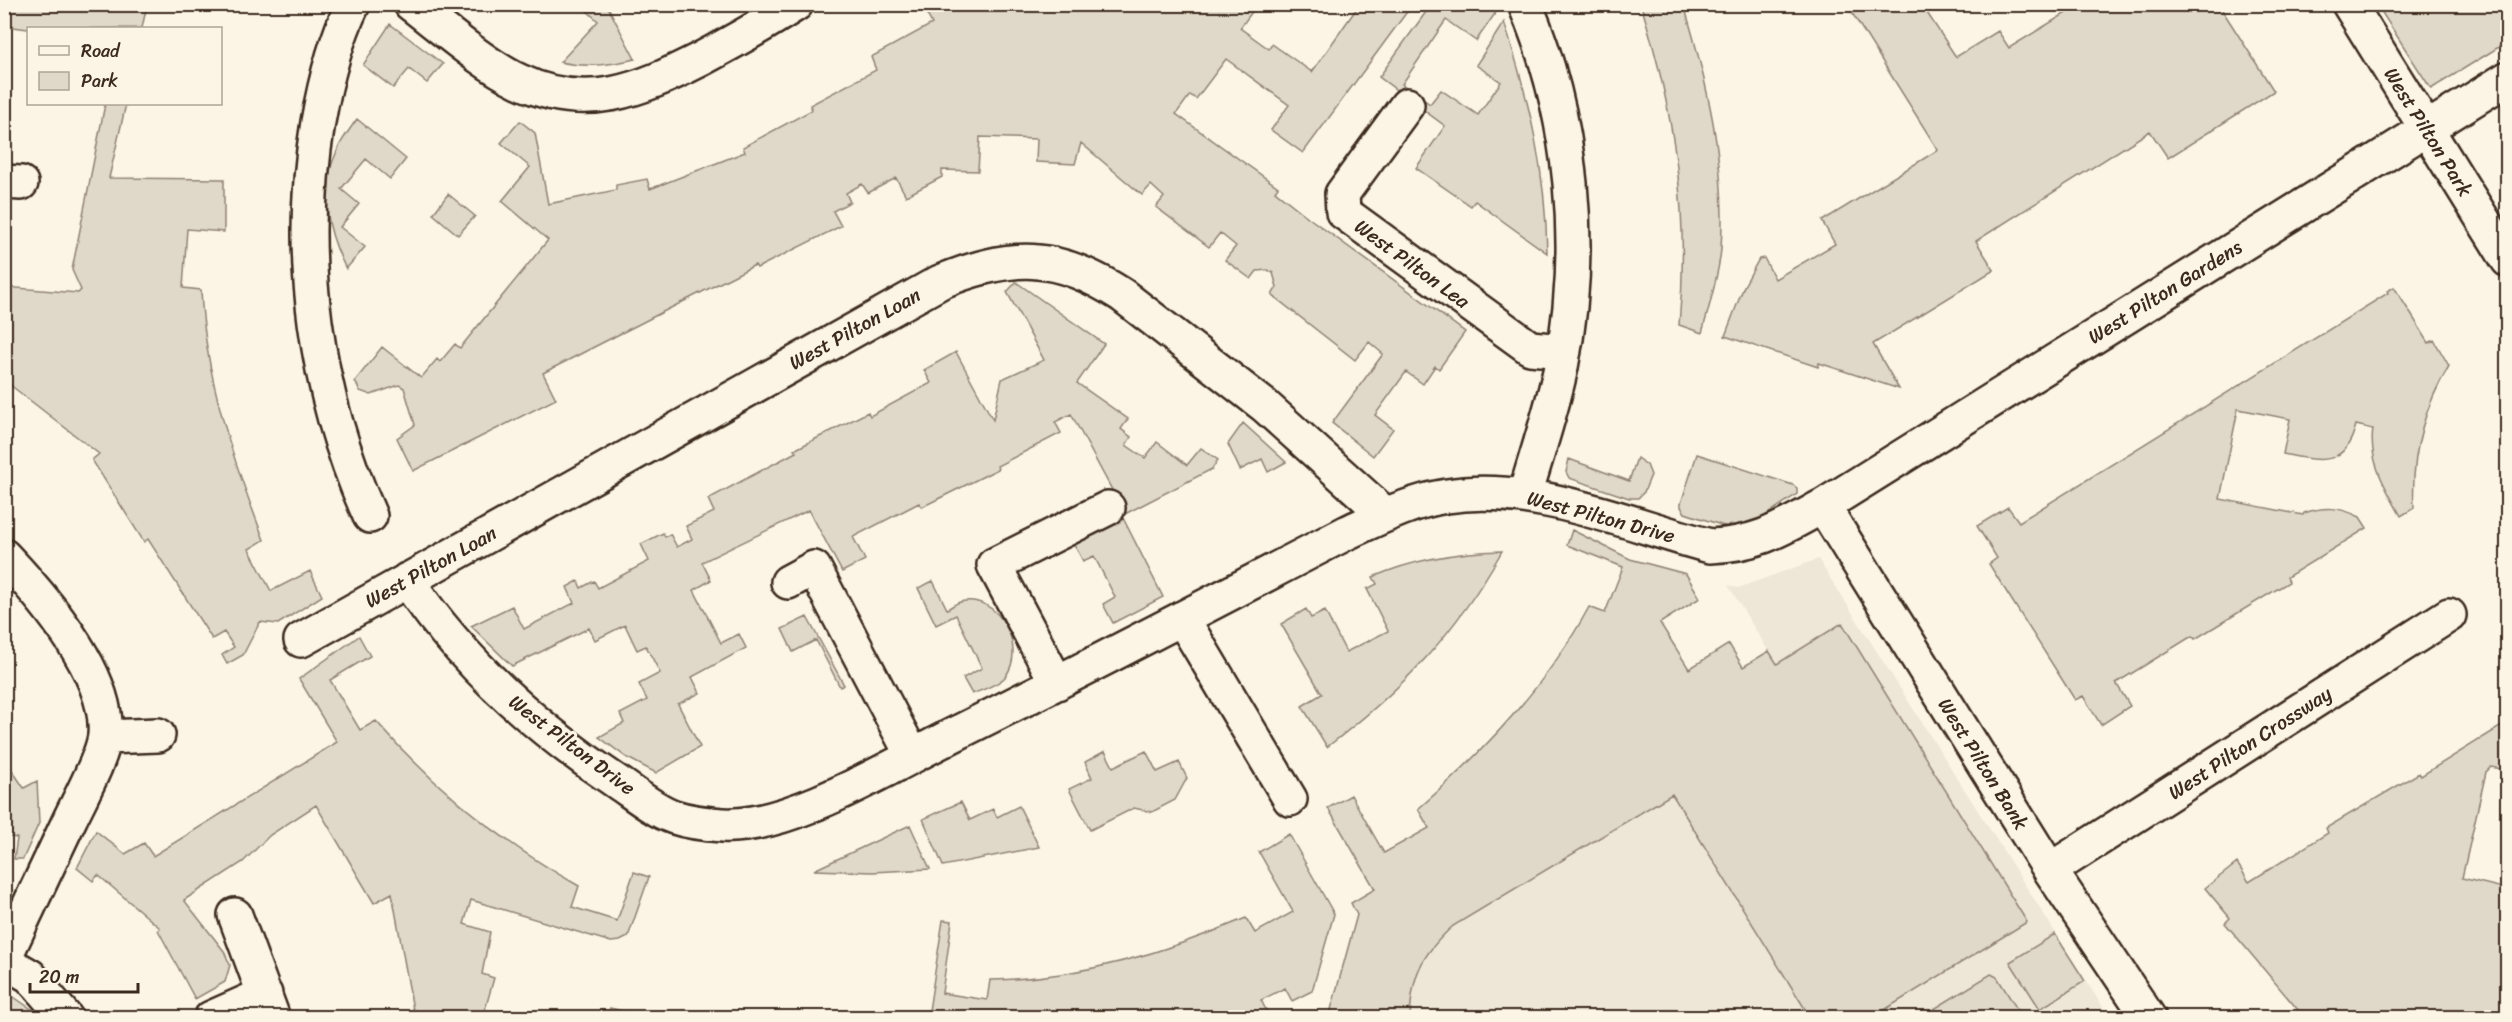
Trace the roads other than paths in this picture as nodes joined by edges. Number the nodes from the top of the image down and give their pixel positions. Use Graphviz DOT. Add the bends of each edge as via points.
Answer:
graph roads {
  1 [pos="353,4"];
  2 [pos="411,4"];
  3 [pos="796,4"];
  4 [pos="1525,4"];
  5 [pos="2349,4"];
  6 [pos="2508,78"];
  7 [pos="1407,105"];
  8 [pos="2426,129"];
  9 [pos="2508,260"];
  10 [pos="1564,351"];
  11 [pos="1525,495"];
  12 [pos="1822,506"];
  13 [pos="1108,508"];
  14 [pos="1386,515"];
  15 [pos="370,516"];
  16 [pos="4,556"];
  17 [pos="407,580"];
  18 [pos="788,582"];
  19 [pos="2450,615"];
  20 [pos="1182,618"];
  21 [pos="301,640"];
  22 [pos="1057,683"];
  23 [pos="158,735"];
  24 [pos="105,736"];
  25 [pos="912,755"];
  26 [pos="1290,800"];
  27 [pos="2050,870"];
  28 [pos="235,915"];
  29 [pos="4,960"];
  30 [pos="269,1006"];
  31 [pos="66,1017"];
  32 [pos="212,1017"];
  33 [pos="2149,1017"];
  1 -- 15 [label="street" via="322,102 313,154 308,225 313,306 325,383"];
  2 -- 3 [label="street" via="516,80 537,89 580,96 604,96 648,85"];
  4 -- 10 [label="street" via="1558,111 1569,177 1573,245"];
  5 -- 8 [label="street, West Pilton Park"];
  6 -- 8 [label="street, West Pilton Gardens"];
  7 -- 10 [label="street, West Pilton Lea" via="1342,194 1343,212 1530,348"];
  8 -- 9 [label="street, West Pilton Park"];
  8 -- 12 [label="street, West Pilton Gardens"];
  10 -- 11 [label="street"];
  11 -- 12 [label="street, West Pilton Drive" via="1710,546 1753,541"];
  11 -- 14 [label="street, West Pilton Drive" via="1445,496"];
  12 -- 27 [label="street, West Pilton Bank"];
  13 -- 22 [label="street" via="994,565"];
  14 -- 17 [label="street, West Pilton Loan" via="1265,406 1122,294 1100,280 1060,264 1029,260 965,272 939,282"];
  14 -- 20 [label="street, West Pilton Drive"];
  16 -- 24 [label="street" via="43,600 78,651 98,691"];
  17 -- 21 [label="street, West Pilton Loan"];
  17 -- 25 [label="street, West Pilton Drive" via="465,655 505,694 590,764 672,816 725,825 770,820"];
  18 -- 25 [label="street" via="814,568"];
  19 -- 27 [label="street, West Pilton Crossway"];
  20 -- 22 [label="street, West Pilton Drive"];
  20 -- 26 [label="street"];
  22 -- 25 [label="street, West Pilton Drive"];
  23 -- 24 [label="street"];
  24 -- 29 [label="street"];
  27 -- 33 [label="street, West Pilton Bank"];
  28 -- 30 [label="street"];
  29 -- 31 [label="street" via="30,976"];
  30 -- 32 [label="street"];
}
